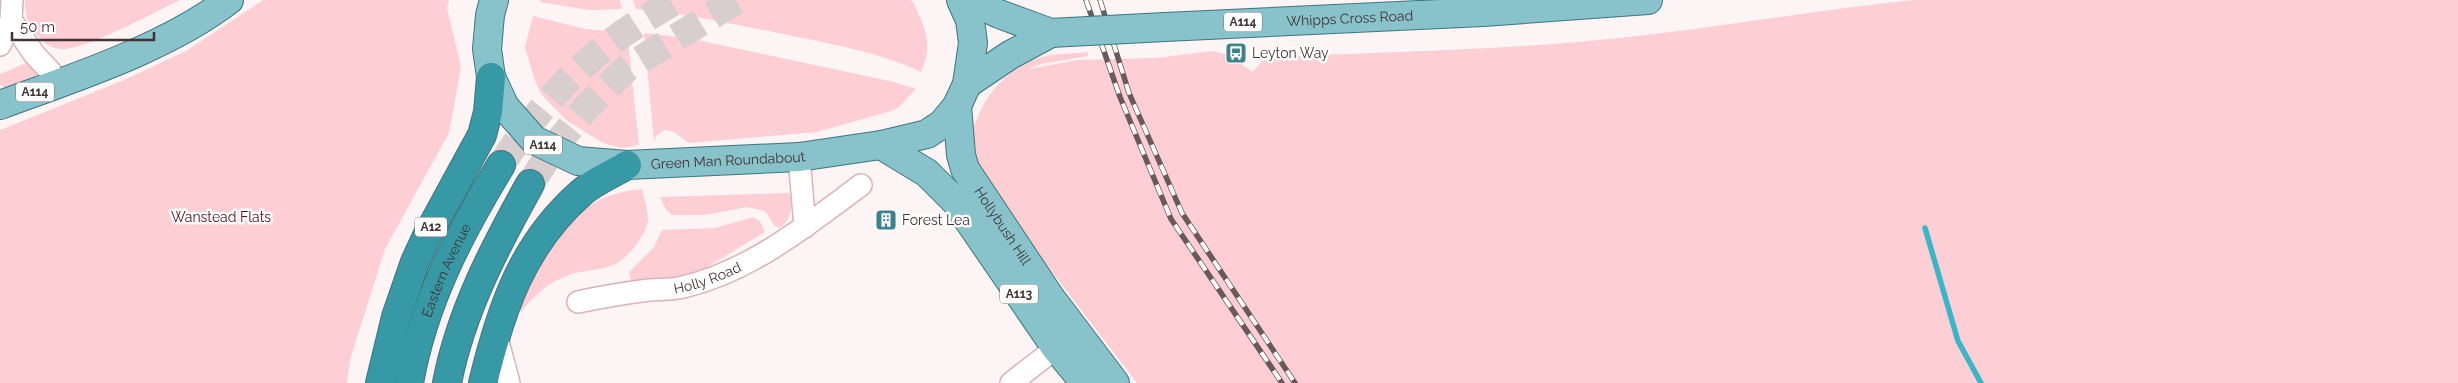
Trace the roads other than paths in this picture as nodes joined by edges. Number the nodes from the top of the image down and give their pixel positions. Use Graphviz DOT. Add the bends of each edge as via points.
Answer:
graph roads {
  1 [pos="229,0"];
  2 [pos="494,0"];
  3 [pos="961,0"];
  4 [pos="970,0"];
  5 [pos="1648,0"];
  6 [pos="11,10"];
  7 [pos="1060,33"];
  8 [pos="0,45"];
  9 [pos="490,77"];
  10 [pos="56,84"];
  11 [pos="962,95"];
  12 [pos="0,105"];
  13 [pos="881,145"];
  14 [pos="799,157"];
  15 [pos="501,165"];
  16 [pos="627,165"];
  17 [pos="530,184"];
  18 [pos="861,185"];
  19 [pos="805,227"];
  20 [pos="578,302"];
  21 [pos="496,334"];
  22 [pos="1056,348"];
  23 [pos="380,383"];
  24 [pos="409,383"];
  25 [pos="447,383"];
  26 [pos="483,383"];
  27 [pos="509,383"];
  28 [pos="1011,383"];
  29 [pos="1085,383"];
  30 [pos="1115,383"];
  1 -- 10 [label="main road, A114" via="147,47"];
  2 -- 9 [label="main road, Green Man Roundabout / A114" via="487,49"];
  3 -- 11 [label="main road" via="970,20 973,43"];
  4 -- 7 [label="main road, Whipps Cross Road / A114" via="999,14"];
  5 -- 7 [label="main road, Whipps Cross Road / A114, bridge" via="1483,12"];
  6 -- 8 [label="street"];
  6 -- 10 [label="street" via="34,54 50,71"];
  7 -- 11 [label="main road, Whipps Cross Road / A114" via="1010,55"];
  9 -- 16 [label="main road, Green Man Roundabout / A114" via="505,108 534,140 578,161"];
  9 -- 23 [label="highway, A12" via="488,112 482,135 415,262 396,317"];
  10 -- 12 [label="main road, A114"];
  11 -- 13 [label="main road, Green Man Roundabout / A114" via="942,124 927,134"];
  11 -- 30 [label="main road, Hollybush Hill / A113" via="961,155 965,169 1050,297"];
  13 -- 14 [label="main road, Green Man Roundabout / A114"];
  13 -- 22 [label="main road, Hollybush Hill / A113" via="927,174 956,202"];
  14 -- 16 [label="main road, Green Man Roundabout / A114"];
  14 -- 19 [label="street"];
  15 -- 24 [label="highway, Eastern Avenue / A12" via="442,271 427,312"];
  16 -- 21 [label="highway" via="583,191 548,225 526,260 504,306"];
  17 -- 25 [label="highway" via="480,281"];
  18 -- 19 [label="street, Holly Road"];
  19 -- 20 [label="street, Holly Road" via="785,242 707,280 682,288 599,290"];
  21 -- 26 [label="highway"];
  21 -- 27 [label="street"];
  22 -- 28 [label="street"];
  22 -- 29 [label="main road, Hollybush Hill / A113"];
}
